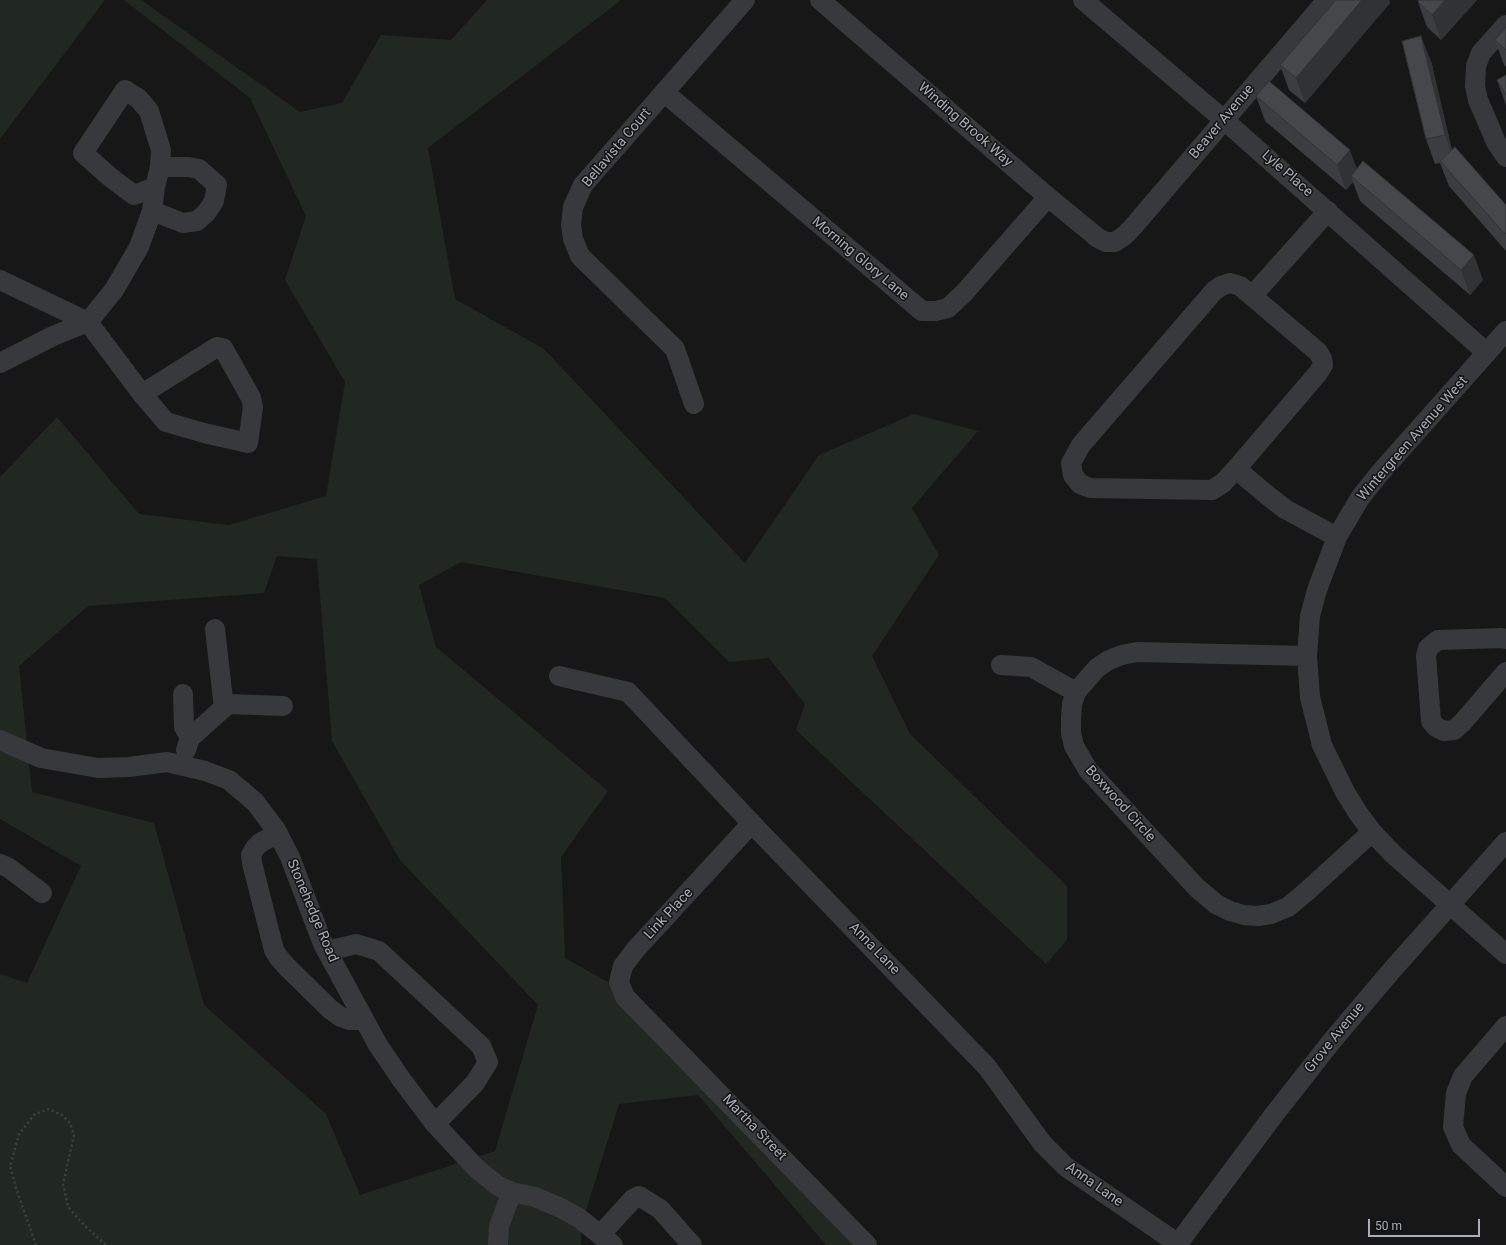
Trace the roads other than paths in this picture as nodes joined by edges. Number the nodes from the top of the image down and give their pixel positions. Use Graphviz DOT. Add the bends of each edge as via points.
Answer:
graph roads {
  1 [pos="745,0"];
  2 [pos="820,0"];
  3 [pos="1083,0"];
  4 [pos="1327,0"];
  5 [pos="1506,25"];
  6 [pos="665,93"];
  7 [pos="1224,120"];
  8 [pos="1506,157"];
  9 [pos="160,167"];
  10 [pos="155,187"];
  11 [pos="1048,197"];
  12 [pos="1328,210"];
  13 [pos="152,211"];
  14 [pos="1115,242"];
  15 [pos="0,280"];
  16 [pos="1252,296"];
  17 [pos="88,322"];
  18 [pos="1506,331"];
  19 [pos="1487,353"];
  20 [pos="0,363"];
  21 [pos="142,394"];
  22 [pos="694,404"];
  23 [pos="1236,469"];
  24 [pos="1337,537"];
  25 [pos="215,628"];
  26 [pos="1506,639"];
  27 [pos="1307,656"];
  28 [pos="1001,665"];
  29 [pos="1506,672"];
  30 [pos="559,676"];
  31 [pos="1076,692"];
  32 [pos="183,694"];
  33 [pos="283,706"];
  34 [pos="224,708"];
  35 [pos="190,738"];
  36 [pos="0,740"];
  37 [pos="181,765"];
  38 [pos="752,823"];
  39 [pos="1372,832"];
  40 [pos="278,833"];
  41 [pos="1506,842"];
  42 [pos="0,864"];
  43 [pos="42,893"];
  44 [pos="1451,904"];
  45 [pos="327,951"];
  46 [pos="1506,954"];
  47 [pos="640,1012"];
  48 [pos="364,1020"];
  49 [pos="1506,1026"];
  50 [pos="435,1124"];
  51 [pos="1506,1187"];
  52 [pos="512,1192"];
  53 [pos="607,1240"];
  54 [pos="498,1245"];
  55 [pos="692,1245"];
  56 [pos="868,1245"];
  57 [pos="1179,1245"];
  1 -- 6 [label="street, Bellavista Court"];
  2 -- 11 [label="street, Winding Brook Way"];
  3 -- 7 [label="street, Lyle Place"];
  4 -- 7 [label="street, Beaver Avenue"];
  5 -- 8 [label="street" via="1481,53 1476,66 1475,86 1478,100 1496,142"];
  6 -- 11 [label="street, Morning Glory Lane" via="922,311 948,308"];
  6 -- 22 [label="street, Bellavista Court" via="583,185 573,207 570,225 580,256 675,349"];
  7 -- 12 [label="street, Lyle Place"];
  7 -- 14 [label="street, Beaver Avenue" via="1132,228"];
  9 -- 10 [label="street"];
  9 -- 10 [label="street" via="161,150 149,110 139,99 125,90 83,153 134,195"];
  9 -- 13 [label="street" via="199,169 217,185 214,201 197,221 183,223"];
  10 -- 13 [label="street"];
  11 -- 14 [label="street, Winding Brook Way" via="1098,238 1106,242"];
  12 -- 16 [label="street"];
  12 -- 19 [label="street, Lyle Place"];
  13 -- 17 [label="street" via="139,247 114,290"];
  15 -- 17 [label="street"];
  16 -- 23 [label="street" via="1318,352 1323,365"];
  16 -- 23 [label="street" via="1240,286 1230,283 1214,291 1081,445 1071,463 1073,474 1080,484 1090,488 1212,490 1223,484"];
  17 -- 20 [label="street" via="53,336"];
  17 -- 21 [label="street"];
  18 -- 19 [label="street, Wintergreen Avenue West"];
  19 -- 24 [label="street, Wintergreen Avenue West" via="1379,474 1360,498"];
  21 -- 21 [label="street" via="166,422 248,443 251,398 222,348 217,347"];
  23 -- 24 [label="street" via="1266,496"];
  24 -- 27 [label="street, Wintergreen Avenue West" via="1310,616"];
  25 -- 34 [label="street"];
  26 -- 29 [label="street" via="1438,640 1428,648 1426,656 1431,721 1444,732 1454,730"];
  27 -- 31 [label="street, Boxwood Circle" via="1137,652 1109,660 1097,668"];
  27 -- 39 [label="street, Wintergreen Avenue West" via="1310,697 1322,745 1345,792"];
  28 -- 31 [label="street" via="1031,667"];
  30 -- 38 [label="street, Anna Lane" via="628,692"];
  31 -- 39 [label="street, Boxwood Circle" via="1072,704 1071,733 1074,746 1088,770 1197,888 1216,904 1230,911 1244,916 1258,916 1288,907"];
  32 -- 35 [label="street" via="184,727"];
  33 -- 34 [label="street" via="228,704"];
  34 -- 35 [label="street"];
  35 -- 37 [label="street"];
  36 -- 37 [label="street, Stonehedge Road" via="41,758 98,768 167,762"];
  37 -- 40 [label="street, Stonehedge Road" via="228,780 255,802"];
  38 -- 47 [label="street, Link Place" via="623,966 619,982 625,997"];
  38 -- 57 [label="street, Anna Lane" via="987,1067 1042,1143 1066,1166"];
  39 -- 44 [label="street, Wintergreen Avenue West" via="1394,855"];
  40 -- 45 [label="street, Stonehedge Road"];
  40 -- 48 [label="street" via="260,844 251,855 274,950 287,968 331,1010 350,1020"];
  41 -- 44 [label="street, Grove Avenue"];
  42 -- 43 [label="street"];
  44 -- 46 [label="street, Wintergreen Avenue West"];
  44 -- 57 [label="street, Grove Avenue" via="1331,1042 1273,1116"];
  45 -- 48 [label="street, Stonehedge Road"];
  45 -- 50 [label="street" via="356,944 379,951 481,1046 488,1062 475,1083"];
  47 -- 56 [label="street, Martha Street"];
  48 -- 50 [label="street, Stonehedge Road" via="386,1056"];
  49 -- 51 [label="street" via="1462,1076 1456,1093 1453,1127 1461,1144"];
  50 -- 52 [label="street, Stonehedge Road" via="476,1168 498,1186"];
  52 -- 53 [label="street, Stonehedge Road" via="535,1197 561,1208 579,1218"];
  52 -- 54 [label="street" via="499,1226"];
  53 -- 55 [label="street" via="633,1199 639,1196 660,1209"];
}
